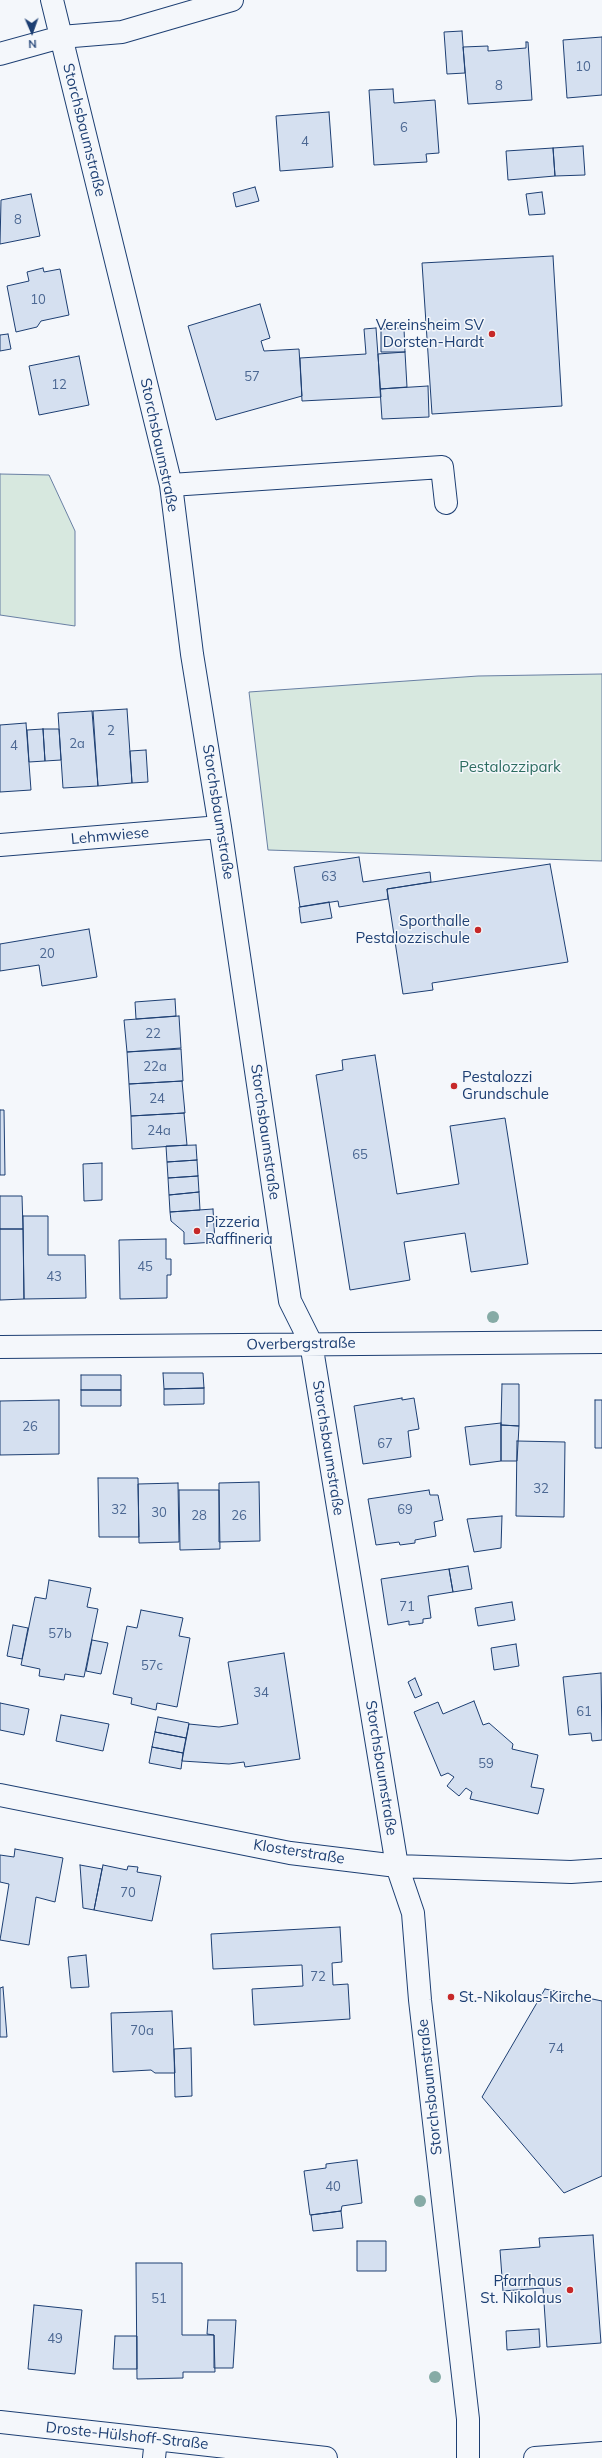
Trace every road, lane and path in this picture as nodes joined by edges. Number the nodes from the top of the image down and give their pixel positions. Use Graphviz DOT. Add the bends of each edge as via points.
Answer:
graph roads {
  1 [pos="52,0"];
  2 [pos="232,0"];
  3 [pos="61,37"];
  4 [pos="0,54"];
  5 [pos="170,485"];
  6 [pos="446,503"];
  7 [pos="220,827"];
  8 [pos="0,845"];
  9 [pos="602,1342"];
  10 [pos="311,1343"];
  11 [pos="0,1347"];
  12 [pos="0,1795"];
  13 [pos="397,1866"];
  14 [pos="602,1870"];
  15 [pos="0,2422"];
  16 [pos="155,2448"];
  17 [pos="602,2453"];
  18 [pos="326,2458"];
  19 [pos="468,2458"];
  20 [pos="535,2458"];
  1 -- 3 [label="street, Storchsbaumstraße"];
  2 -- 3 [label="street" via="122,32"];
  3 -- 4 [label="street"];
  3 -- 5 [label="street, Storchsbaumstraße"];
  5 -- 6 [label="street" via="442,467"];
  5 -- 7 [label="street, Storchsbaumstraße" via="192,654"];
  7 -- 8 [label="street, Lehmwiese"];
  7 -- 10 [label="street, Storchsbaumstraße" via="290,1301"];
  9 -- 10 [label="street, Overbergstraße"];
  10 -- 11 [label="street, Overbergstraße"];
  10 -- 13 [label="street, Storchsbaumstraße"];
  12 -- 13 [label="street, Klosterstraße" via="290,1853"];
  13 -- 14 [label="street, Klosterstraße" via="571,1872"];
  13 -- 19 [label="street, Storchsbaumstraße" via="413,1914 420,2000 468,2419"];
  15 -- 16 [label="street, Droste-Hülshoff-Straße"];
  16 -- 18 [label="street, Droste-Hülshoff-Straße"];
  17 -- 20 [label="street"];
}
